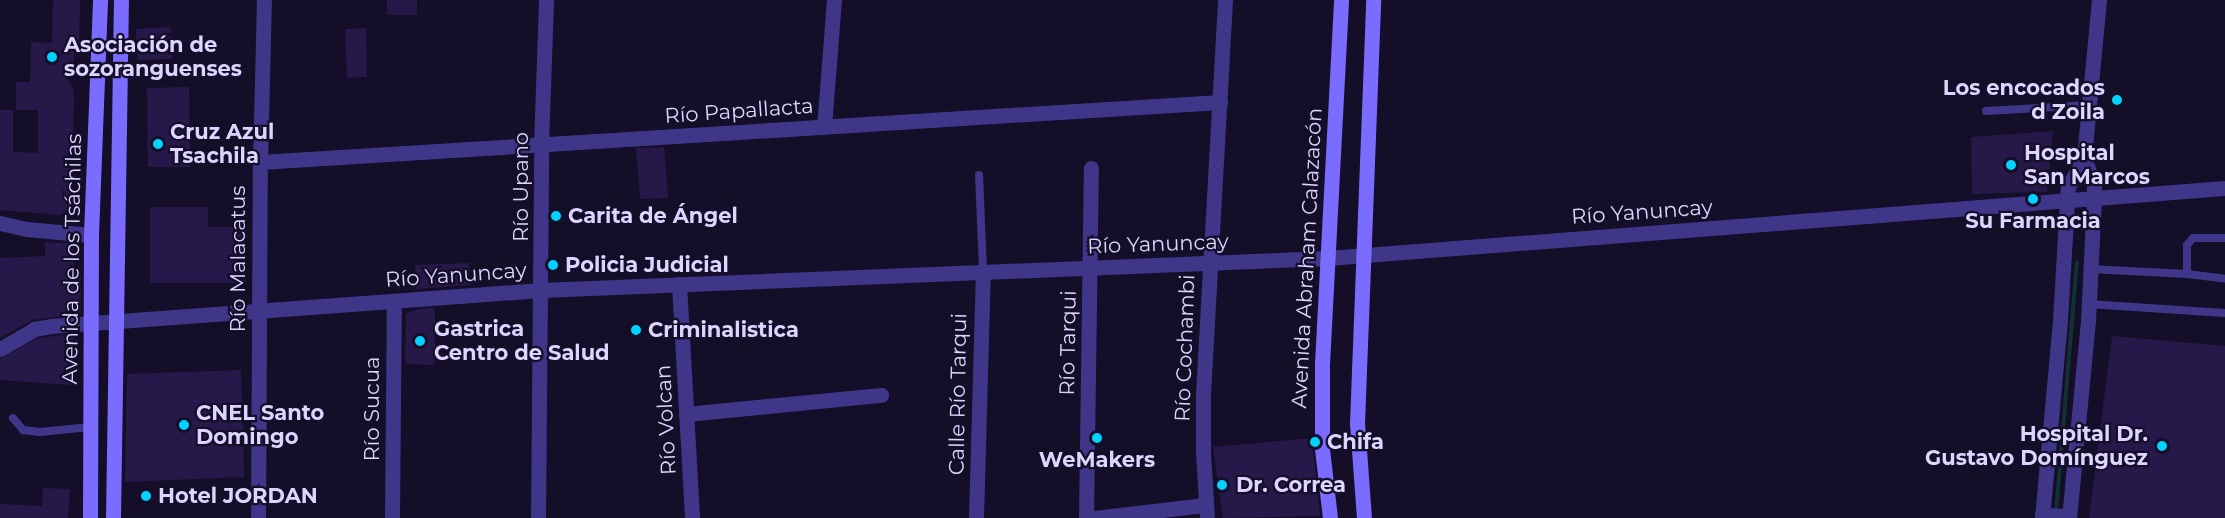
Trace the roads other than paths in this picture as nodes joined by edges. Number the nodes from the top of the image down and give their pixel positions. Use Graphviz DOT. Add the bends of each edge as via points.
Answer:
graph roads {
  1 [pos="100,0"];
  2 [pos="121,0"];
  3 [pos="264,0"];
  4 [pos="546,0"];
  5 [pos="834,0"];
  6 [pos="1225,0"];
  7 [pos="1341,0"];
  8 [pos="1373,0"];
  9 [pos="2099,0"];
  10 [pos="1221,102"];
  11 [pos="2089,105"];
  12 [pos="1986,111"];
  13 [pos="824,127"];
  14 [pos="541,145"];
  15 [pos="2084,158"];
  16 [pos="260,162"];
  17 [pos="1091,168"];
  18 [pos="979,175"];
  19 [pos="2225,188"];
  20 [pos="2094,198"];
  21 [pos="2067,200"];
  22 [pos="0,223"];
  23 [pos="91,235"];
  24 [pos="2225,238"];
  25 [pos="1362,255"];
  26 [pos="1327,258"];
  27 [pos="1210,263"];
  28 [pos="1090,267"];
  29 [pos="2090,269"];
  30 [pos="982,272"];
  31 [pos="2187,274"];
  32 [pos="2225,279"];
  33 [pos="679,284"];
  34 [pos="541,290"];
  35 [pos="394,301"];
  36 [pos="2088,304"];
  37 [pos="259,312"];
  38 [pos="2225,313"];
  39 [pos="2060,320"];
  40 [pos="2088,321"];
  41 [pos="116,322"];
  42 [pos="91,325"];
  43 [pos="0,349"];
  44 [pos="880,395"];
  45 [pos="686,414"];
  46 [pos="13,418"];
  47 [pos="90,427"];
  48 [pos="1205,512"];
  49 [pos="2042,517"];
  50 [pos="2069,517"];
  51 [pos="90,518"];
  52 [pos="113,518"];
  53 [pos="258,518"];
  54 [pos="392,518"];
  55 [pos="538,518"];
  56 [pos="692,518"];
  57 [pos="976,518"];
  58 [pos="1086,518"];
  59 [pos="1094,518"];
  60 [pos="1330,518"];
  61 [pos="1364,518"];
  1 -- 23 [label="main road, Avenida de los Tsáchilas"];
  2 -- 41 [label="main road"];
  3 -- 16 [label="street, Río Malacatus"];
  4 -- 14 [label="street, Río Upano"];
  5 -- 13 [label="street"];
  6 -- 10 [label="street, Río Cochambi"];
  7 -- 26 [label="main road, Avenida Abraham Calazacón"];
  8 -- 25 [label="main road"];
  9 -- 11 [label="street"];
  10 -- 13 [label="street, Río Papallacta"];
  10 -- 27 [label="street, Río Cochambi"];
  11 -- 12 [label="lane"];
  11 -- 15 [label="street"];
  13 -- 14 [label="street, Río Papallacta"];
  14 -- 16 [label="street, Río Papallacta"];
  14 -- 34 [label="street, Río Upano"];
  15 -- 20 [label="street" via="2094,185"];
  15 -- 21 [label="street" via="2068,187"];
  16 -- 37 [label="street, Río Malacatus"];
  17 -- 28 [label="street, Río Tarqui"];
  18 -- 30 [label="lane"];
  19 -- 20 [label="street, Río Yanuncay"];
  20 -- 21 [label="street, Río Yanuncay"];
  20 -- 29 [label="street"];
  21 -- 25 [label="street, Río Yanuncay"];
  21 -- 39 [label="street"];
  22 -- 23 [label="street"];
  23 -- 42 [label="main road, Avenida de los Tsáchilas"];
  24 -- 31 [label="lane" via="2193,238 2187,245"];
  25 -- 26 [label="street, Río Yanuncay"];
  25 -- 61 [label="main road" via="1358,423"];
  26 -- 27 [label="street, Río Yanuncay"];
  26 -- 60 [label="main road, Avenida Abraham Calazacón" via="1321,414"];
  27 -- 28 [label="street, Río Yanuncay"];
  27 -- 48 [label="street, Río Cochambi" via="1203,394"];
  28 -- 30 [label="street, Río Yanuncay"];
  28 -- 58 [label="street, Río Tarqui"];
  29 -- 31 [label="lane"];
  29 -- 36 [label="street"];
  30 -- 33 [label="street, Río Yanuncay"];
  30 -- 57 [label="street, Calle Río Tarqui"];
  31 -- 32 [label="lane"];
  33 -- 34 [label="street, Río Yanuncay"];
  33 -- 45 [label="street, Río Volcan"];
  34 -- 35 [label="street, Río Yanuncay"];
  34 -- 55 [label="street, Río Upano"];
  35 -- 37 [label="street, Río Yanuncay"];
  35 -- 54 [label="street, Río Sucua"];
  36 -- 38 [label="lane"];
  36 -- 40 [label="street"];
  37 -- 41 [label="street, Río Yanuncay"];
  37 -- 53 [label="street, Río Malacatus"];
  39 -- 40 [label="street"];
  39 -- 49 [label="street"];
  40 -- 50 [label="street"];
  41 -- 42 [label="street, Río Yanuncay"];
  41 -- 52 [label="main road"];
  42 -- 43 [label="street, Río Yanuncay" via="34,329"];
  42 -- 47 [label="main road, Avenida de los Tsáchilas"];
  44 -- 45 [label="street"];
  45 -- 56 [label="street, Río Volcan"];
  46 -- 47 [label="lane" via="23,430 40,432"];
  47 -- 51 [label="main road, Avenida de los Tsáchilas"];
  48 -- 59 [label="street"];
  49 -- 50 [label="street"];
}
